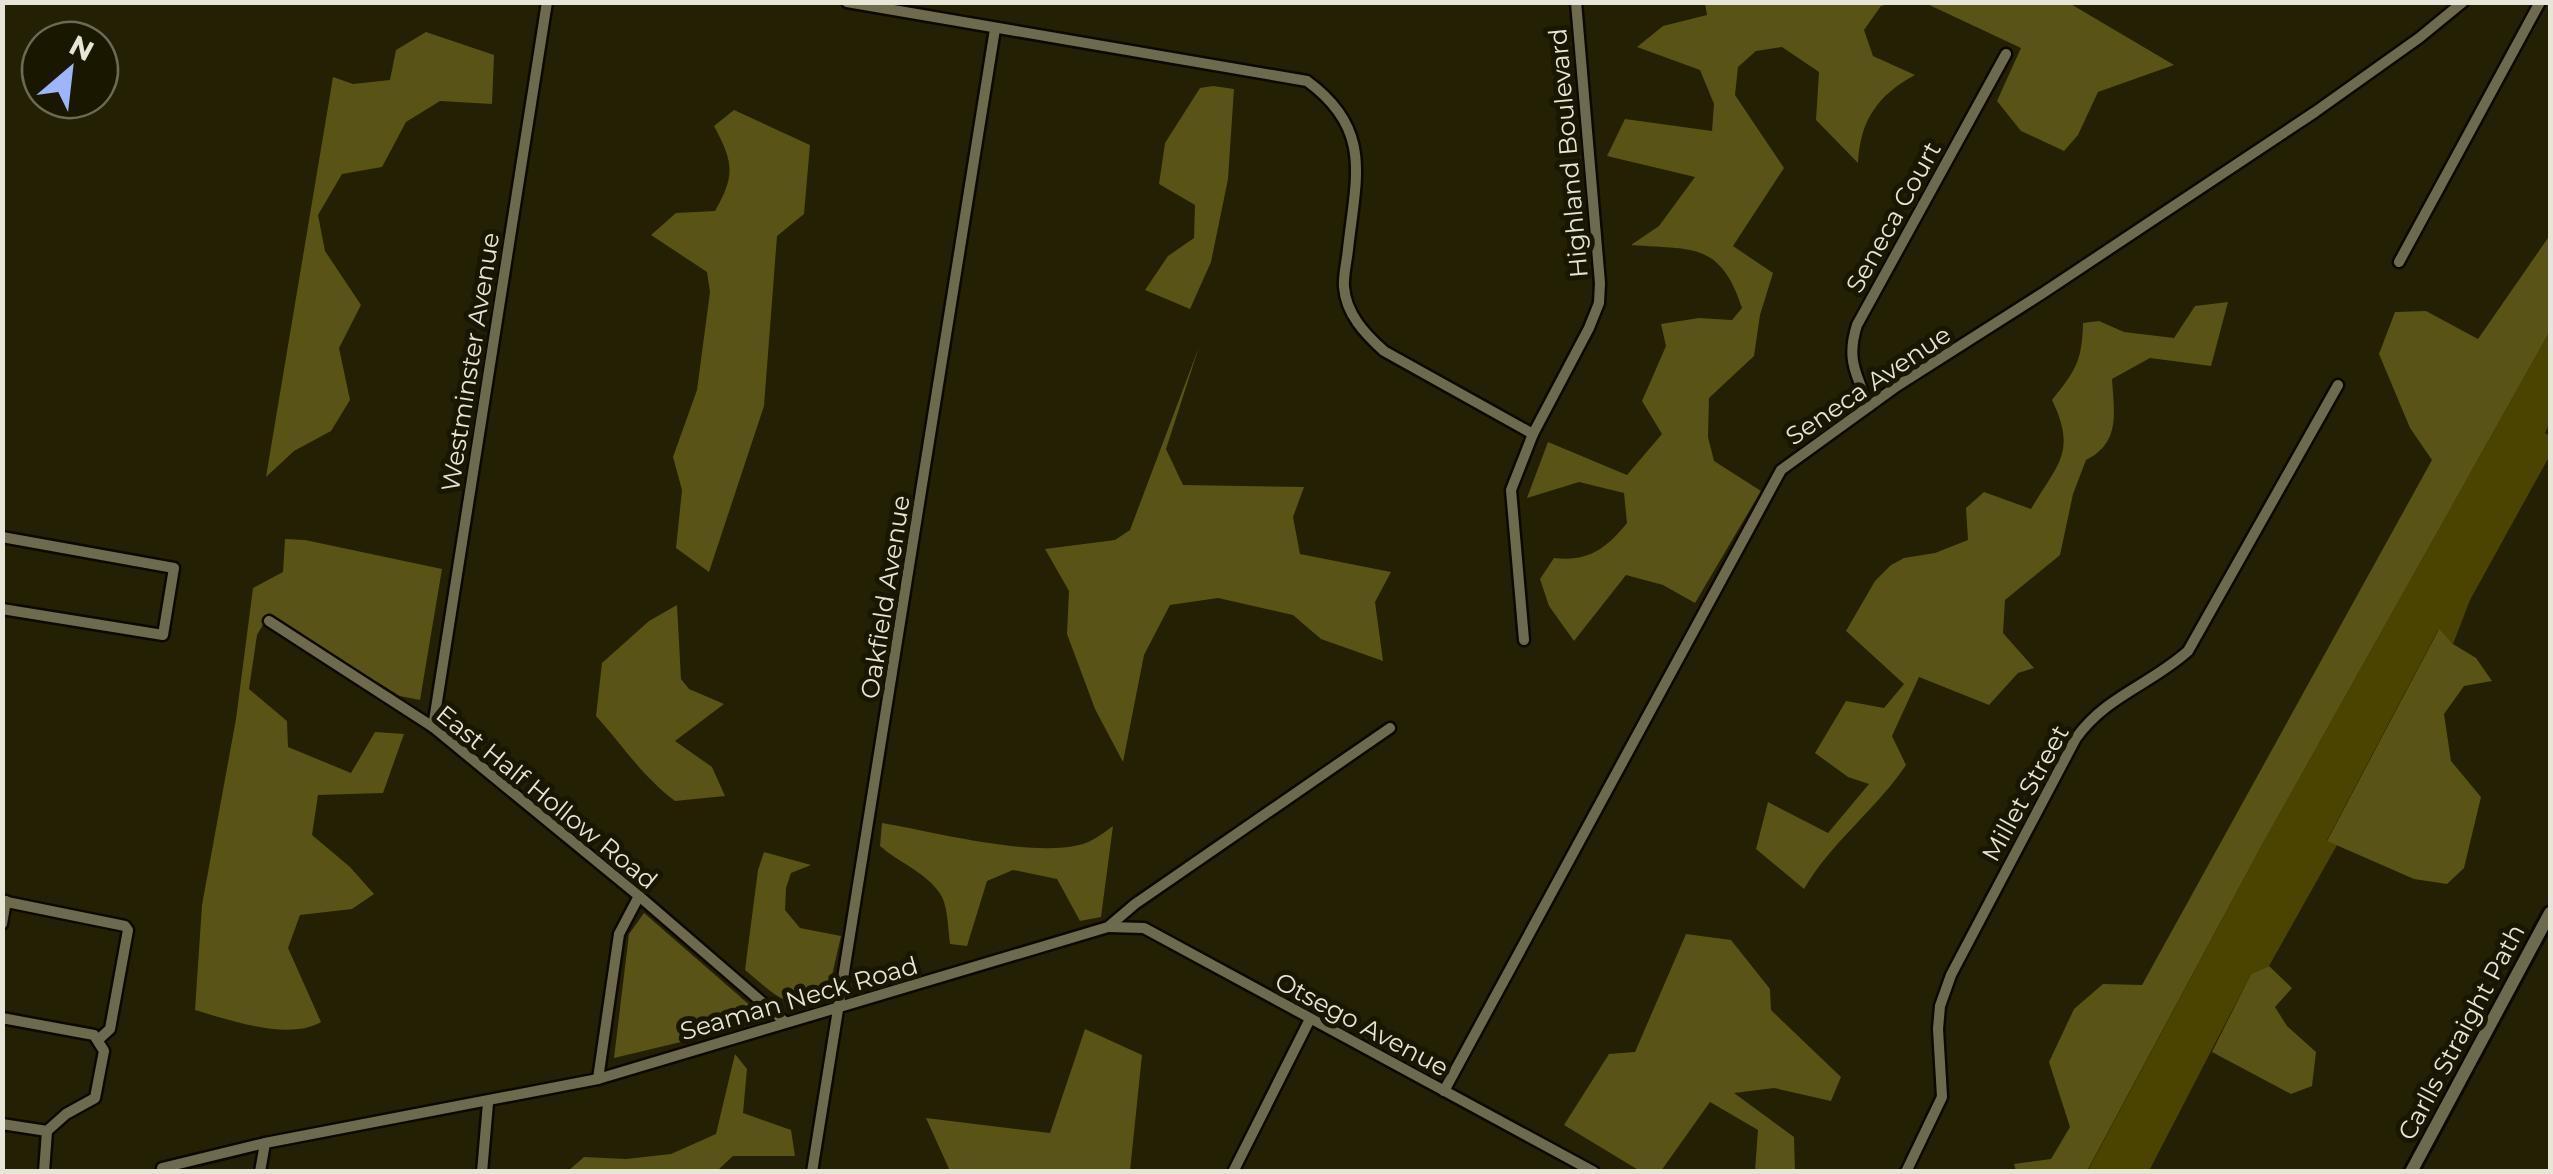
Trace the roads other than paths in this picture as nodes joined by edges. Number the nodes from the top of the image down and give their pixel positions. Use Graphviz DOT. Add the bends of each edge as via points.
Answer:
graph roads {
  1 [pos="547,2"];
  2 [pos="847,2"];
  3 [pos="1576,2"];
  4 [pos="2463,2"];
  5 [pos="2540,2"];
  6 [pos="996,29"];
  7 [pos="2006,54"];
  8 [pos="2399,262"];
  9 [pos="2338,386"];
  10 [pos="1869,406"];
  11 [pos="1533,434"];
  12 [pos="2,537"];
  13 [pos="2,609"];
  14 [pos="269,621"];
  15 [pos="1524,640"];
  16 [pos="433,728"];
  17 [pos="1390,728"];
  18 [pos="638,896"];
  19 [pos="4,901"];
  20 [pos="2550,914"];
  21 [pos="2,924"];
  22 [pos="1108,927"];
  23 [pos="840,1008"];
  24 [pos="2,1018"];
  25 [pos="1310,1019"];
  26 [pos="785,1022"];
  27 [pos="98,1040"];
  28 [pos="598,1080"];
  29 [pos="1444,1091"];
  30 [pos="488,1103"];
  31 [pos="2,1124"];
  32 [pos="47,1131"];
  33 [pos="265,1143"];
  34 [pos="162,1168"];
  35 [pos="44,1172"];
  36 [pos="260,1172"];
  37 [pos="482,1172"];
  38 [pos="812,1172"];
  39 [pos="1233,1172"];
  40 [pos="1594,1172"];
  41 [pos="1906,1172"];
  42 [pos="2411,1172"];
  1 -- 16 [label="street, Westminster Avenue"];
  2 -- 6 [label="street"];
  3 -- 11 [label="street, Highland Boulevard" via="1599,303"];
  4 -- 10 [label="street, Seneca Avenue" via="2314,112"];
  5 -- 8 [label="street"];
  6 -- 11 [label="street" via="1283,76 1324,94 1354,138 1358,164 1344,287 1364,333 1384,351"];
  6 -- 23 [label="street, Oakfield Avenue"];
  7 -- 10 [label="street, Seneca Court" via="1857,325 1850,347"];
  9 -- 41 [label="street, Millet Street" via="2188,652 2103,707 2076,738 1951,975 1938,1029 1942,1097"];
  10 -- 29 [label="street, Seneca Avenue" via="1781,470"];
  11 -- 15 [label="street, Highland Boulevard" via="1511,490"];
  12 -- 13 [label="street" via="174,568 163,635"];
  14 -- 16 [label="street, East Half Hollow Road"];
  16 -- 18 [label="street, East Half Hollow Road"];
  17 -- 22 [label="street, Seaman Neck Road"];
  18 -- 26 [label="street, East Half Hollow Road"];
  18 -- 28 [label="street" via="619,934"];
  19 -- 21 [label="street"];
  19 -- 27 [label="street" via="128,930 110,1029"];
  20 -- 42 [label="street, Carlls Straight Path"];
  22 -- 23 [label="street, Seaman Neck Road"];
  22 -- 25 [label="street, Otsego Avenue" via="1144,928"];
  23 -- 26 [label="street, Seaman Neck Road"];
  23 -- 38 [label="street, Oakfield Avenue"];
  24 -- 27 [label="street"];
  25 -- 29 [label="street, Otsego Avenue"];
  25 -- 39 [label="street"];
  26 -- 28 [label="street, Seaman Neck Road"];
  27 -- 32 [label="street" via="104,1050 95,1098"];
  28 -- 30 [label="street, Seaman Neck Road"];
  29 -- 40 [label="street, Otsego Avenue"];
  30 -- 33 [label="street, Seaman Neck Road"];
  30 -- 37 [label="street"];
  31 -- 32 [label="street"];
  32 -- 35 [label="street"];
  33 -- 34 [label="street, Seaman Neck Road"];
  33 -- 36 [label="street"];
}
